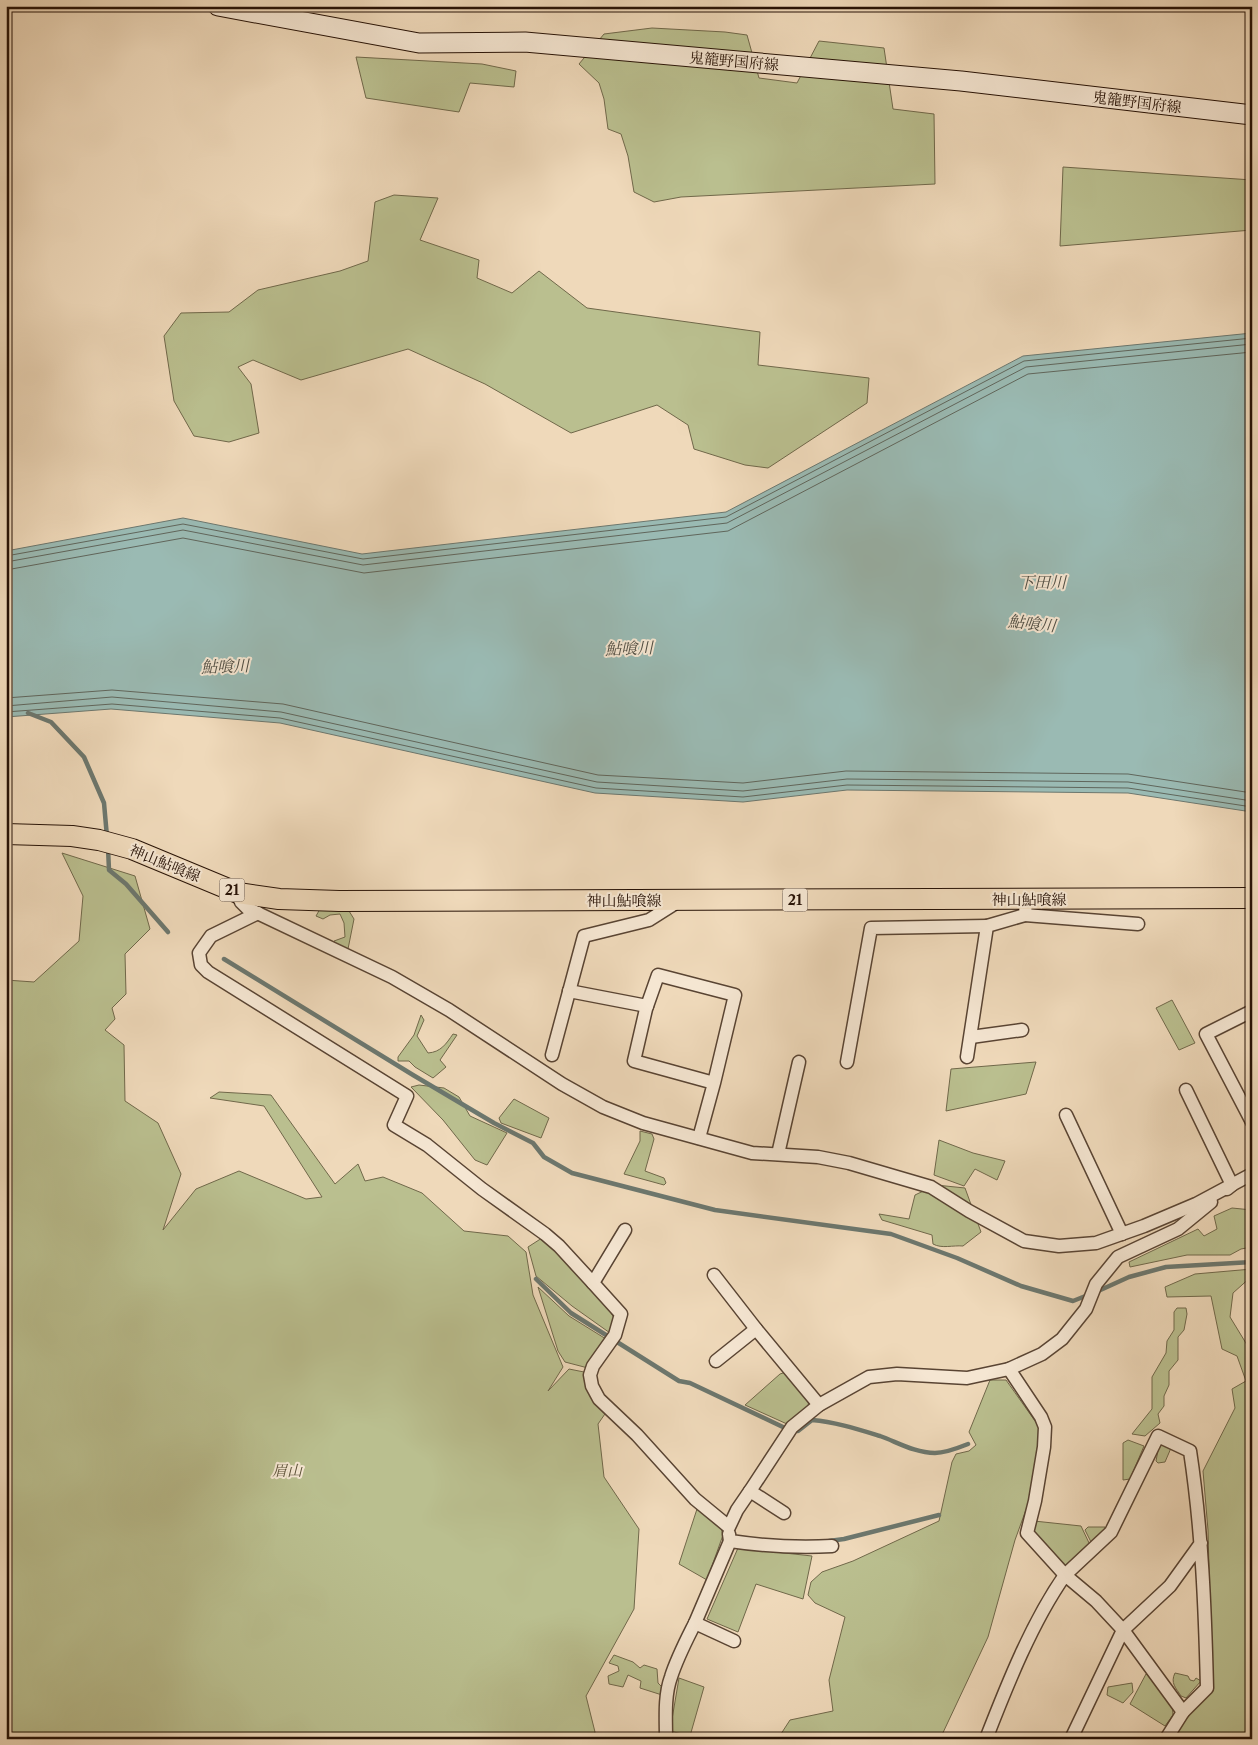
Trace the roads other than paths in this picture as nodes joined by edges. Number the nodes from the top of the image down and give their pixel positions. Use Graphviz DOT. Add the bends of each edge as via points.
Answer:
graph roads {
  1 [pos="224,7"];
  2 [pos="1252,115"];
  3 [pos="6,834"];
  4 [pos="238,893"];
  5 [pos="1252,898"];
  6 [pos="681,900"];
  7 [pos="1026,907"];
  8 [pos="258,913"];
  9 [pos="1138,924"];
  10 [pos="987,926"];
  11 [pos="569,991"];
  12 [pos="647,1006"];
  13 [pos="1252,1011"];
  14 [pos="1022,1030"];
  15 [pos="971,1037"];
  16 [pos="552,1055"];
  17 [pos="967,1058"];
  18 [pos="799,1062"];
  19 [pos="847,1062"];
  20 [pos="714,1083"];
  21 [pos="1186,1090"];
  22 [pos="1066,1114"];
  23 [pos="1252,1122"];
  24 [pos="700,1138"];
  25 [pos="778,1154"];
  26 [pos="1252,1174"];
  27 [pos="1232,1185"];
  28 [pos="625,1230"];
  29 [pos="1122,1234"];
  30 [pos="714,1276"];
  31 [pos="593,1283"];
  32 [pos="756,1329"];
  33 [pos="716,1362"];
  34 [pos="1009,1369"];
  35 [pos="819,1406"];
  36 [pos="750,1491"];
  37 [pos="784,1513"];
  38 [pos="729,1527"];
  39 [pos="730,1541"];
  40 [pos="1201,1543"];
  41 [pos="832,1546"];
  42 [pos="1065,1575"];
  43 [pos="695,1623"];
  44 [pos="1123,1630"];
  45 [pos="734,1641"];
  46 [pos="1183,1712"];
  47 [pos="666,1739"];
  48 [pos="986,1739"];
  49 [pos="1071,1739"];
  50 [pos="1166,1739"];
  1 -- 2 [label="main road, 鬼籠野国府線" via="419,43 525,42 961,81"];
  3 -- 4 [label="main road, 神山鮎喰線 / 21" via="81,836 132,849"];
  4 -- 6 [label="main road, 神山鮎喰線 / 21" via="279,899 339,901"];
  4 -- 8 [label="street" via="241,902"];
  5 -- 7 [label="main road, 神山鮎喰線 / 21"];
  6 -- 7 [label="main road, 神山鮎喰線 / 21"];
  6 -- 11 [label="street" via="649,920 584,936"];
  7 -- 9 [label="street"];
  7 -- 10 [label="street"];
  8 -- 24 [label="street" via="392,977 603,1107 644,1123"];
  8 -- 31 [label="street" via="211,936 199,952 201,965 407,1096 394,1125 427,1145 545,1234"];
  10 -- 15 [label="street"];
  10 -- 19 [label="street" via="871,928"];
  11 -- 12 [label="street"];
  11 -- 16 [label="street"];
  12 -- 20 [label="street" via="634,1061"];
  12 -- 20 [label="street" via="658,974 735,995"];
  13 -- 23 [label="street" via="1206,1034"];
  14 -- 15 [label="street"];
  15 -- 17 [label="street"];
  18 -- 25 [label="street"];
  20 -- 24 [label="street"];
  21 -- 27 [label="street"];
  22 -- 29 [label="street"];
  24 -- 25 [label="street" via="752,1153"];
  25 -- 29 [label="street" via="849,1163 931,1187 1024,1241 1059,1246 1096,1243"];
  26 -- 27 [label="street"];
  27 -- 29 [label="street" via="1196,1204"];
  27 -- 34 [label="street" via="1178,1229 1118,1257 1096,1284 1086,1309 1062,1339 1042,1354"];
  28 -- 31 [label="street"];
  30 -- 32 [label="street"];
  31 -- 38 [label="street" via="621,1314 615,1334 590,1375 599,1399 695,1499"];
  32 -- 33 [label="street"];
  32 -- 35 [label="street"];
  34 -- 35 [label="street" via="967,1378 897,1374 869,1377"];
  34 -- 42 [label="street" via="1045,1427 1035,1501 1027,1533"];
  35 -- 36 [label="street" via="792,1428"];
  36 -- 37 [label="street"];
  36 -- 38 [label="street"];
  38 -- 39 [label="street"];
  39 -- 41 [label="street" via="801,1548"];
  39 -- 43 [label="street"];
  40 -- 42 [label="street" via="1190,1451 1158,1436 1111,1532"];
  40 -- 44 [label="street" via="1170,1586"];
  40 -- 46 [label="street" via="1207,1688"];
  42 -- 44 [label="street"];
  42 -- 48 [label="street" via="1050,1597"];
  43 -- 45 [label="street"];
  43 -- 47 [label="street" via="670,1678"];
  44 -- 46 [label="street"];
  44 -- 49 [label="street"];
  46 -- 50 [label="street"];
}
